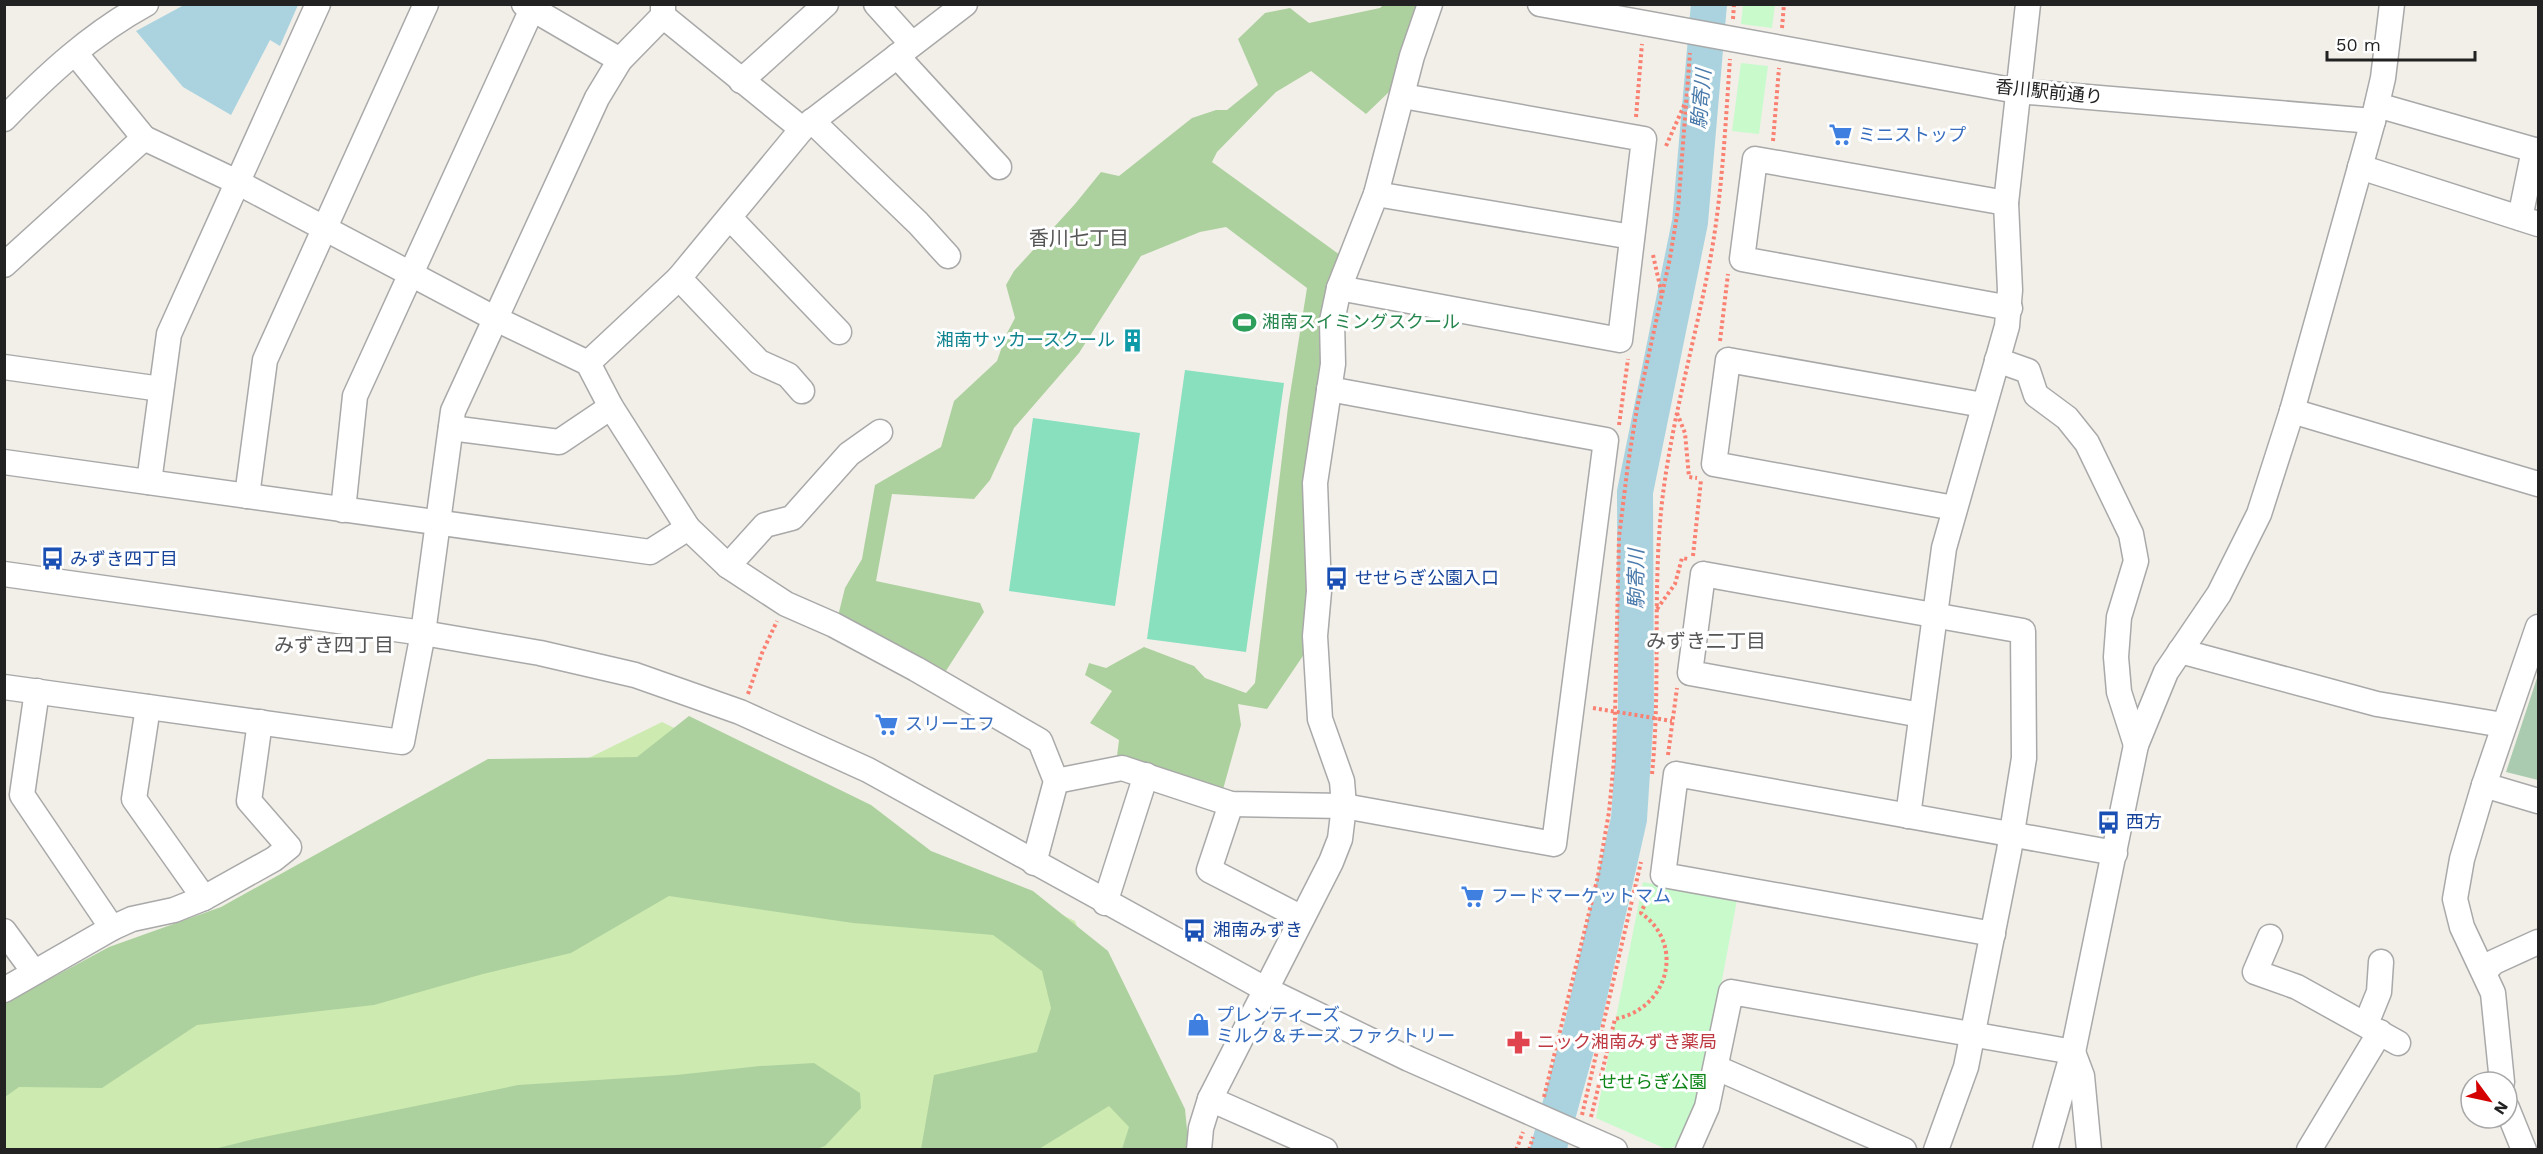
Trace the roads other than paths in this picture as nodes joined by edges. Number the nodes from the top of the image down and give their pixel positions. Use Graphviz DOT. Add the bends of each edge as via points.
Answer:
graph roads {
  1 [pos="146,4"];
  2 [pos="318,4"];
  3 [pos="426,4"];
  4 [pos="826,4"];
  5 [pos="876,4"];
  6 [pos="965,4"];
  7 [pos="1430,4"];
  8 [pos="1540,4"];
  9 [pos="2028,4"];
  10 [pos="2392,4"];
  11 [pos="531,6"];
  12 [pos="663,10"];
  13 [pos="905,50"];
  14 [pos="75,53"];
  15 [pos="620,60"];
  16 [pos="741,81"];
  17 [pos="2017,91"];
  18 [pos="1403,96"];
  19 [pos="2375,113"];
  20 [pos="4,119"];
  21 [pos="807,125"];
  22 [pos="144,138"];
  23 [pos="2536,151"];
  24 [pos="999,167"];
  25 [pos="2360,168"];
  26 [pos="237,182"];
  27 [pos="1376,194"];
  28 [pos="2006,203"];
  29 [pos="730,218"];
  30 [pos="2529,221"];
  31 [pos="324,228"];
  32 [pos="1642,243"];
  33 [pos="948,256"];
  34 [pos="6,259"];
  35 [pos="410,273"];
  36 [pos="679,278"];
  37 [pos="1339,288"];
  38 [pos="2010,308"];
  39 [pos="494,318"];
  40 [pos="839,332"];
  41 [pos="1997,360"];
  42 [pos="588,363"];
  43 [pos="4,367"];
  44 [pos="161,389"];
  45 [pos="1329,389"];
  46 [pos="801,391"];
  47 [pos="1983,405"];
  48 [pos="612,407"];
  49 [pos="2292,411"];
  50 [pos="451,428"];
  51 [pos="880,432"];
  52 [pos="4,462"];
  53 [pos="149,482"];
  54 [pos="2538,484"];
  55 [pos="247,496"];
  56 [pos="1954,508"];
  57 [pos="343,510"];
  58 [pos="439,524"];
  59 [pos="688,528"];
  60 [pos="728,566"];
  61 [pos="4,574"];
  62 [pos="1935,615"];
  63 [pos="2538,627"];
  64 [pos="423,633"];
  65 [pos="2180,651"];
  66 [pos="4,687"];
  67 [pos="37,691"];
  68 [pos="148,707"];
  69 [pos="1921,715"];
  70 [pos="260,722"];
  71 [pos="2503,725"];
  72 [pos="2136,745"];
  73 [pos="1146,775"];
  74 [pos="1056,782"];
  75 [pos="2484,785"];
  76 [pos="2538,801"];
  77 [pos="1231,804"];
  78 [pos="1344,806"];
  79 [pos="1908,816"];
  80 [pos="2012,834"];
  81 [pos="2115,854"];
  82 [pos="1034,863"];
  83 [pos="204,898"];
  84 [pos="1105,903"];
  85 [pos="1302,918"];
  86 [pos="112,928"];
  87 [pos="4,931"];
  88 [pos="1993,934"];
  89 [pos="2270,937"];
  90 [pos="2538,942"];
  91 [pos="2381,962"];
  92 [pos="34,972"];
  93 [pos="2484,972"];
  94 [pos="1265,989"];
  95 [pos="4,990"];
  96 [pos="2381,1033"];
  97 [pos="1973,1035"];
  98 [pos="2073,1052"];
  99 [pos="1717,1068"];
  100 [pos="2501,1070"];
  101 [pos="1210,1099"];
  102 [pos="2516,1130"];
  103 [pos="1198,1149"];
  104 [pos="1325,1149"];
  105 [pos="1615,1149"];
  106 [pos="1688,1149"];
  107 [pos="1904,1149"];
  108 [pos="1936,1149"];
  109 [pos="2045,1149"];
  110 [pos="2089,1149"];
  111 [pos="2310,1149"];
  112 [pos="2524,1149"];
  1 -- 14 [label="street" via="112,23"];
  2 -- 26 [label="street"];
  3 -- 31 [label="street"];
  4 -- 16 [label="street"];
  5 -- 13 [label="street"];
  6 -- 13 [label="street"];
  7 -- 18 [label="street"];
  8 -- 17 [label="street, 香川駅前通り"];
  9 -- 17 [label="street"];
  10 -- 19 [label="street"];
  11 -- 15 [label="street"];
  11 -- 35 [label="street"];
  12 -- 15 [label="street"];
  12 -- 16 [label="street"];
  13 -- 21 [label="street"];
  13 -- 24 [label="street"];
  14 -- 20 [label="street" via="46,75"];
  14 -- 22 [label="street"];
  15 -- 39 [label="street" via="597,98"];
  16 -- 21 [label="street"];
  17 -- 19 [label="street, 香川駅前通り"];
  17 -- 28 [label="street"];
  18 -- 27 [label="street"];
  18 -- 32 [label="street" via="1644,139"];
  19 -- 23 [label="street, 香川駅前通り"];
  19 -- 25 [label="street"];
  21 -- 29 [label="street"];
  21 -- 33 [label="street" via="918,223"];
  22 -- 26 [label="street"];
  22 -- 34 [label="street"];
  23 -- 30 [label="street"];
  25 -- 30 [label="street"];
  25 -- 49 [label="street"];
  26 -- 31 [label="street"];
  26 -- 44 [label="street" via="169,334"];
  27 -- 32 [label="street"];
  27 -- 37 [label="street"];
  28 -- 38 [label="street"];
  28 -- 38 [label="street" via="1755,159 1742,259"];
  29 -- 36 [label="street"];
  29 -- 40 [label="street"];
  31 -- 35 [label="street"];
  31 -- 55 [label="street" via="265,360"];
  32 -- 37 [label="street" via="1620,340"];
  35 -- 39 [label="street"];
  35 -- 57 [label="street" via="355,396"];
  36 -- 42 [label="street"];
  36 -- 46 [label="street" via="759,362 788,375"];
  37 -- 45 [label="street" via="1332,321"];
  38 -- 41 [label="street"];
  39 -- 42 [label="street"];
  39 -- 50 [label="street" via="453,411"];
  41 -- 47 [label="street"];
  41 -- 72 [label="street" via="2028,371 2036,395 2067,418 2087,443 2131,534 2136,561 2119,617 2116,657 2119,692"];
  42 -- 48 [label="street"];
  43 -- 44 [label="street"];
  44 -- 53 [label="street"];
  45 -- 78 [label="street" via="1315,483 1320,591 1315,636 1320,719 1342,780"];
  45 -- 78 [label="street" via="1606,440 1554,844"];
  47 -- 56 [label="street"];
  47 -- 56 [label="street" via="1728,360 1714,464"];
  48 -- 50 [label="street" via="559,442"];
  48 -- 59 [label="street"];
  49 -- 54 [label="street"];
  49 -- 65 [label="street" via="2247,540 2219,594"];
  50 -- 58 [label="street"];
  51 -- 60 [label="street" via="849,454 792,518 765,525"];
  52 -- 53 [label="street"];
  53 -- 55 [label="street"];
  55 -- 57 [label="street"];
  56 -- 62 [label="street"];
  57 -- 58 [label="street"];
  58 -- 59 [label="street" via="650,552"];
  58 -- 64 [label="street"];
  59 -- 60 [label="street"];
  60 -- 74 [label="street" via="786,604 834,625 1032,735 1040,741"];
  61 -- 64 [label="street"];
  62 -- 69 [label="street"];
  62 -- 69 [label="street" via="1703,574 1690,673"];
  62 -- 80 [label="street" via="2023,631 2024,758"];
  63 -- 71 [label="street"];
  64 -- 70 [label="street" via="402,742"];
  64 -- 82 [label="street" via="635,675 740,712 868,770"];
  65 -- 71 [label="street" via="2377,704"];
  65 -- 72 [label="street" via="2166,672"];
  66 -- 67 [label="street"];
  67 -- 68 [label="street"];
  67 -- 86 [label="street" via="22,795"];
  68 -- 70 [label="street"];
  68 -- 83 [label="street" via="134,799"];
  69 -- 79 [label="street"];
  70 -- 83 [label="street" via="249,801 289,847"];
  71 -- 75 [label="street"];
  72 -- 81 [label="street"];
  73 -- 74 [label="street" via="1122,768"];
  73 -- 77 [label="street"];
  73 -- 84 [label="street"];
  74 -- 82 [label="street"];
  75 -- 76 [label="street"];
  75 -- 93 [label="street" via="2462,859 2455,899 2462,927"];
  77 -- 78 [label="street"];
  77 -- 85 [label="street" via="1209,870"];
  78 -- 85 [label="street" via="1340,839"];
  79 -- 80 [label="street"];
  79 -- 88 [label="street" via="1676,774 1663,875"];
  80 -- 81 [label="street"];
  80 -- 88 [label="street"];
  81 -- 98 [label="street"];
  82 -- 84 [label="street"];
  83 -- 86 [label="street"];
  84 -- 94 [label="street"];
  85 -- 94 [label="street"];
  86 -- 92 [label="street"];
  87 -- 92 [label="street"];
  88 -- 97 [label="street"];
  89 -- 96 [label="street" via="2255,972 2297,987"];
  90 -- 93 [label="street" via="2494,962"];
  91 -- 96 [label="street"];
  92 -- 95 [label="street"];
  93 -- 100 [label="street" via="2493,993"];
  94 -- 101 [label="street"];
  94 -- 105 [label="street" via="1536,1119 1583,1125"];
  96 -- 111 [label="street"];
  97 -- 98 [label="street"];
  97 -- 99 [label="street" via="1731,992"];
  97 -- 108 [label="street" via="1966,1067"];
  98 -- 109 [label="street"];
  98 -- 110 [label="street" via="2082,1076"];
  99 -- 106 [label="street" via="1707,1107"];
  99 -- 107 [label="street"];
  101 -- 103 [label="street"];
  101 -- 104 [label="street"];
  102 -- 112 [label="street"];
}
